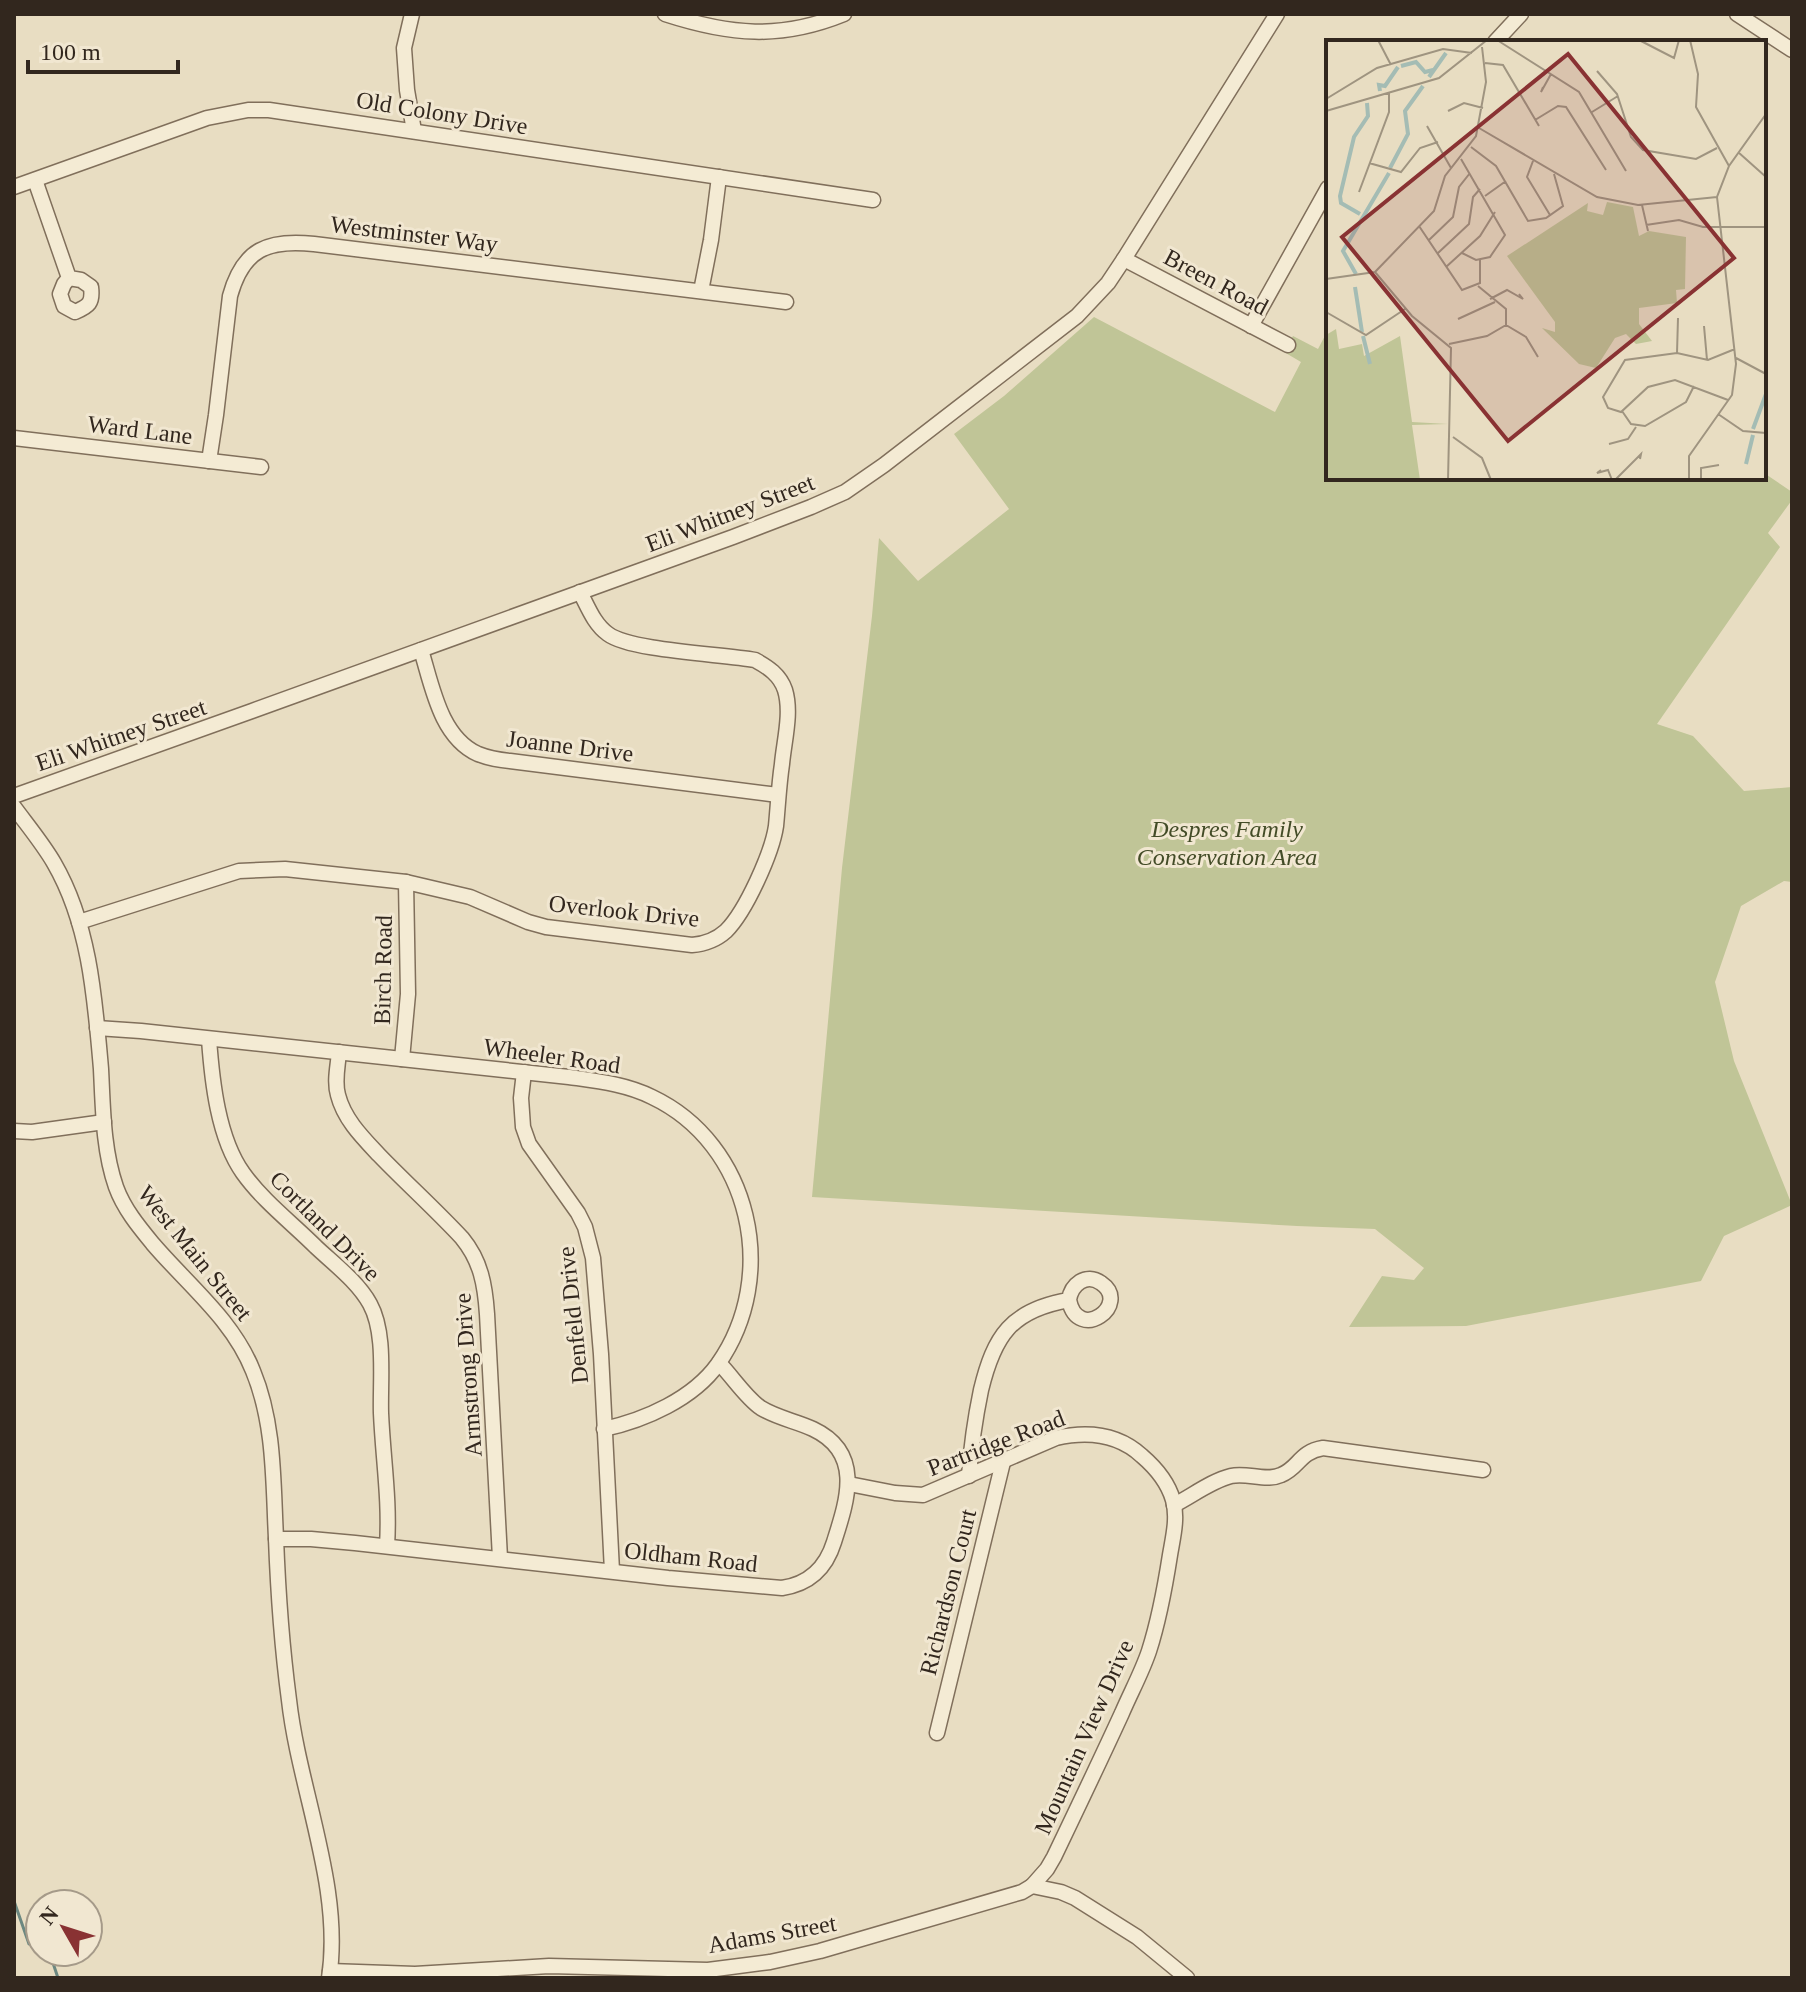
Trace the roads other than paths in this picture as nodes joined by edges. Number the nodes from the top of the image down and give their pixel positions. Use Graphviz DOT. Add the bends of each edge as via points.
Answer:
graph roads {
  1 [pos="412,14"];
  2 [pos="665,14"];
  3 [pos="844,14"];
  4 [pos="1277,14"];
  5 [pos="1521,14"];
  6 [pos="1737,14"];
  7 [pos="1497,40"];
  8 [pos="1792,50"];
  9 [pos="414,131"];
  10 [pos="719,177"];
  11 [pos="35,180"];
  12 [pos="14,187"];
  13 [pos="1326,192"];
  14 [pos="873,200"];
  15 [pos="1124,259"];
  16 [pos="69,278"];
  17 [pos="701,291"];
  18 [pos="786,302"];
  19 [pos="1251,326"];
  20 [pos="1288,345"];
  21 [pos="14,438"];
  22 [pos="209,461"];
  23 [pos="261,467"];
  24 [pos="580,592"];
  25 [pos="421,650"];
  26 [pos="778,795"];
  27 [pos="14,796"];
  28 [pos="14,807"];
  29 [pos="406,882"];
  30 [pos="79,922"];
  31 [pos="97,1028"];
  32 [pos="209,1039"];
  33 [pos="339,1052"];
  34 [pos="402,1059"];
  35 [pos="524,1072"];
  36 [pos="104,1122"];
  37 [pos="14,1131"];
  38 [pos="1069,1300"];
  39 [pos="719,1363"];
  40 [pos="604,1429"];
  41 [pos="1003,1462"];
  42 [pos="1483,1470"];
  43 [pos="969,1476"];
  44 [pos="849,1484"];
  45 [pos="1174,1505"];
  46 [pos="276,1539"];
  47 [pos="387,1546"];
  48 [pos="500,1558"];
  49 [pos="612,1571"];
  50 [pos="937,1733"];
  51 [pos="1032,1886"];
  52 [pos="329,1974"];
  53 [pos="653,1974"];
  54 [pos="1187,1978"];
  1 -- 9 [label="street" via="404,48"];
  2 -- 3 [label="street" via="711,28 761,33"];
  4 -- 15 [label="street, Eli Whitney Street"];
  5 -- 7 [label="street"];
  6 -- 8 [label="street"];
  9 -- 10 [label="street, Old Colony Drive"];
  9 -- 11 [label="street, Old Colony Drive" via="248,110 207,118"];
  10 -- 14 [label="street, Old Colony Drive"];
  10 -- 17 [label="street"];
  11 -- 12 [label="street, Old Colony Drive"];
  11 -- 16 [label="street"];
  13 -- 19 [label="street"];
  15 -- 19 [label="street, Breen Road"];
  15 -- 24 [label="street, Eli Whitney Street" via="1067,324 845,492"];
  17 -- 18 [label="street, Westminster Way"];
  17 -- 22 [label="street, Westminster Way" via="293,242 259,249 246,260 230,296"];
  19 -- 20 [label="street, Breen Road"];
  21 -- 22 [label="street, Ward Lane"];
  22 -- 23 [label="street, Ward Lane"];
  24 -- 25 [label="street, Eli Whitney Street"];
  24 -- 26 [label="street, Overlook Drive" via="599,626 618,640 755,660 769,668 784,686 788,702"];
  25 -- 26 [label="street, Joanne Drive" via="452,732 477,753"];
  25 -- 27 [label="street, Eli Whitney Street"];
  26 -- 29 [label="street, Overlook Drive" via="775,827 748,897 728,929 705,943 546,927 470,897"];
  28 -- 30 [label="street, West Main Street" via="54,862"];
  29 -- 30 [label="street, Overlook Drive" via="285,869 239,871"];
  29 -- 34 [label="street, Birch Road" via="408,994"];
  30 -- 31 [label="street, West Main Street"];
  31 -- 32 [label="street, Wheeler Road"];
  31 -- 36 [label="street, West Main Street"];
  32 -- 33 [label="street, Wheeler Road"];
  32 -- 47 [label="street, Cortland Drive" via="222,1125 243,1174 353,1282 375,1317 389,1502"];
  33 -- 34 [label="street, Wheeler Road"];
  33 -- 48 [label="street, Armstrong Drive" via="338,1095 351,1123 462,1238 479,1265 487,1314"];
  34 -- 35 [label="street, Wheeler Road"];
  35 -- 39 [label="street, Wheeler Road" via="616,1084 653,1097 689,1121 717,1150 737,1185 752,1253 740,1319"];
  35 -- 40 [label="street, Denfeld Drive" via="523,1127 529,1144 578,1213 593,1258"];
  36 -- 37 [label="street"];
  36 -- 46 [label="street, West Main Street" via="115,1185 130,1214 227,1325 254,1372 268,1427"];
  38 -- 43 [label="street" via="1023,1316 994,1348 978,1403"];
  39 -- 40 [label="street, Wheeler Road" via="677,1400 631,1423"];
  39 -- 44 [label="street" via="759,1407 813,1429 835,1445"];
  40 -- 49 [label="street, Denfeld Drive"];
  41 -- 43 [label="street, Partridge Road"];
  41 -- 45 [label="street, Partridge Road" via="1056,1438 1106,1436 1148,1461"];
  41 -- 50 [label="street, Richardson Court"];
  42 -- 45 [label="street" via="1323,1448 1305,1454 1283,1475 1233,1475"];
  43 -- 44 [label="street, Partridge Road" via="923,1495"];
  44 -- 49 [label="street, Oldham Road" via="828,1557 810,1579 796,1586"];
  45 -- 51 [label="street, Mountain View Drive" via="1168,1569 1149,1651 1054,1857"];
  46 -- 47 [label="street, Oldham Road"];
  46 -- 52 [label="street, West Main Street" via="289,1703 329,1900"];
  47 -- 48 [label="street, Oldham Road"];
  48 -- 49 [label="street, Oldham Road"];
  51 -- 53 [label="street, Adams Street" via="804,1955"];
  51 -- 54 [label="street" via="1087,1905"];
  52 -- 53 [label="street, Adams Street" via="549,1966"];
}
